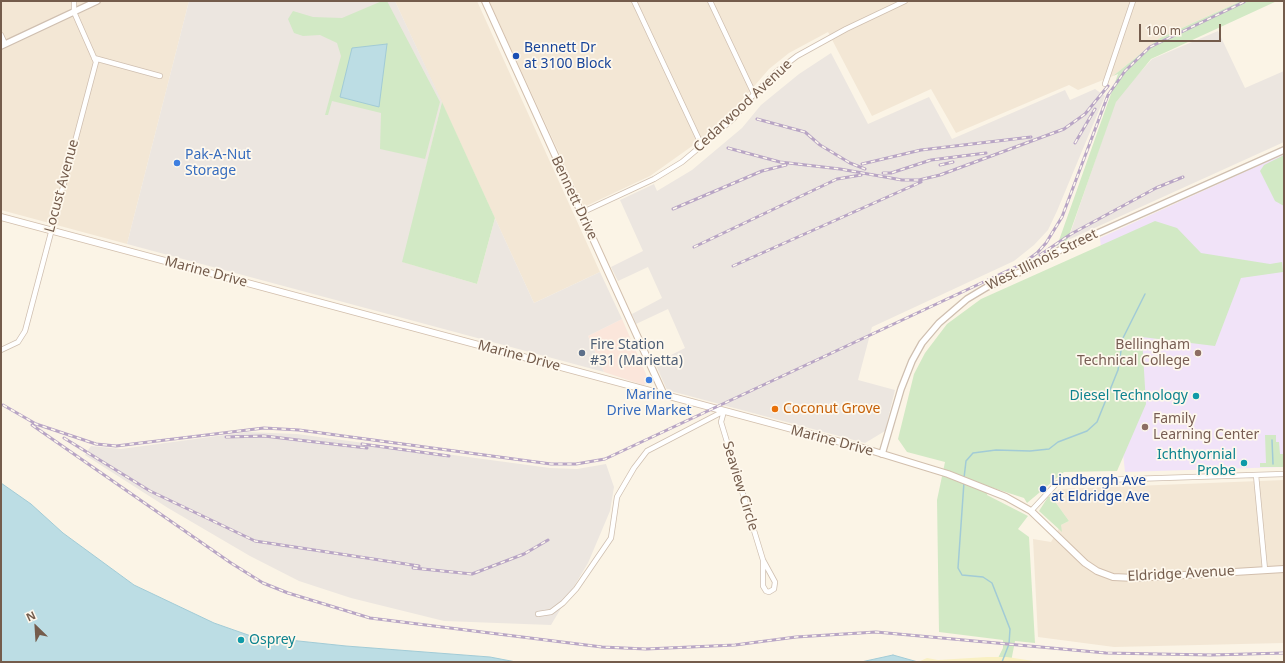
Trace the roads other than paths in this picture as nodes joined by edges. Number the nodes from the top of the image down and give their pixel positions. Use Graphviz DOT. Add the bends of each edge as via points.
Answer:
graph roads {
  1 [pos="74,1"];
  2 [pos="97,1"];
  3 [pos="485,1"];
  4 [pos="634,1"];
  5 [pos="710,1"];
  6 [pos="905,1"];
  7 [pos="1133,1"];
  8 [pos="74,12"];
  9 [pos="1,35"];
  10 [pos="3,45"];
  11 [pos="94,58"];
  12 [pos="160,76"];
  13 [pos="1105,84"];
  14 [pos="754,94"];
  15 [pos="702,146"];
  16 [pos="1284,150"];
  17 [pos="581,213"];
  18 [pos="1,217"];
  19 [pos="50,231"];
  20 [pos="1,350"];
  21 [pos="664,395"];
  22 [pos="724,411"];
  23 [pos="882,454"];
  24 [pos="1284,474"];
  25 [pos="1256,475"];
  26 [pos="1031,511"];
  27 [pos="763,560"];
  28 [pos="1284,569"];
  29 [pos="1265,570"];
  30 [pos="538,614"];
  1 -- 8 [label="street"];
  2 -- 8 [label="street"];
  3 -- 17 [label="main road, Bennett Drive"];
  4 -- 15 [label="street"];
  5 -- 14 [label="street"];
  6 -- 14 [label="street, Cedarwood Avenue" via="797,56"];
  7 -- 13 [label="street"];
  8 -- 10 [label="street"];
  8 -- 11 [label="street, Locust Avenue"];
  9 -- 10 [label="street"];
  11 -- 12 [label="street"];
  11 -- 19 [label="street, Locust Avenue" via="96,62"];
  14 -- 15 [label="street, Cedarwood Avenue" via="733,119"];
  15 -- 17 [label="street, Cedarwood Avenue" via="654,179"];
  16 -- 23 [label="street, West Illinois Street" via="1060,250 967,299 939,322 912,361"];
  17 -- 21 [label="main road, Bennett Drive"];
  18 -- 19 [label="main road, Marine Drive"];
  19 -- 20 [label="street, Locust Avenue" via="25,331 18,342"];
  19 -- 21 [label="main road, Marine Drive"];
  21 -- 22 [label="main road, Marine Drive"];
  22 -- 23 [label="main road, Marine Drive"];
  22 -- 27 [label="street, Seaview Circle" via="722,422"];
  22 -- 30 [label="street" via="647,451 617,498 611,538 576,589 563,603 551,612"];
  23 -- 26 [label="main road, Marine Drive" via="948,474 1006,497"];
  24 -- 25 [label="street"];
  25 -- 26 [label="street" via="1057,483"];
  25 -- 29 [label="street"];
  26 -- 29 [label="main road, Eldridge Avenue" via="1085,563 1113,577 1135,578"];
  27 -- 27 [label="street, Seaview Circle" via="775,582 774,589 769,592 763,586"];
  28 -- 29 [label="main road, Eldridge Avenue"];
}
